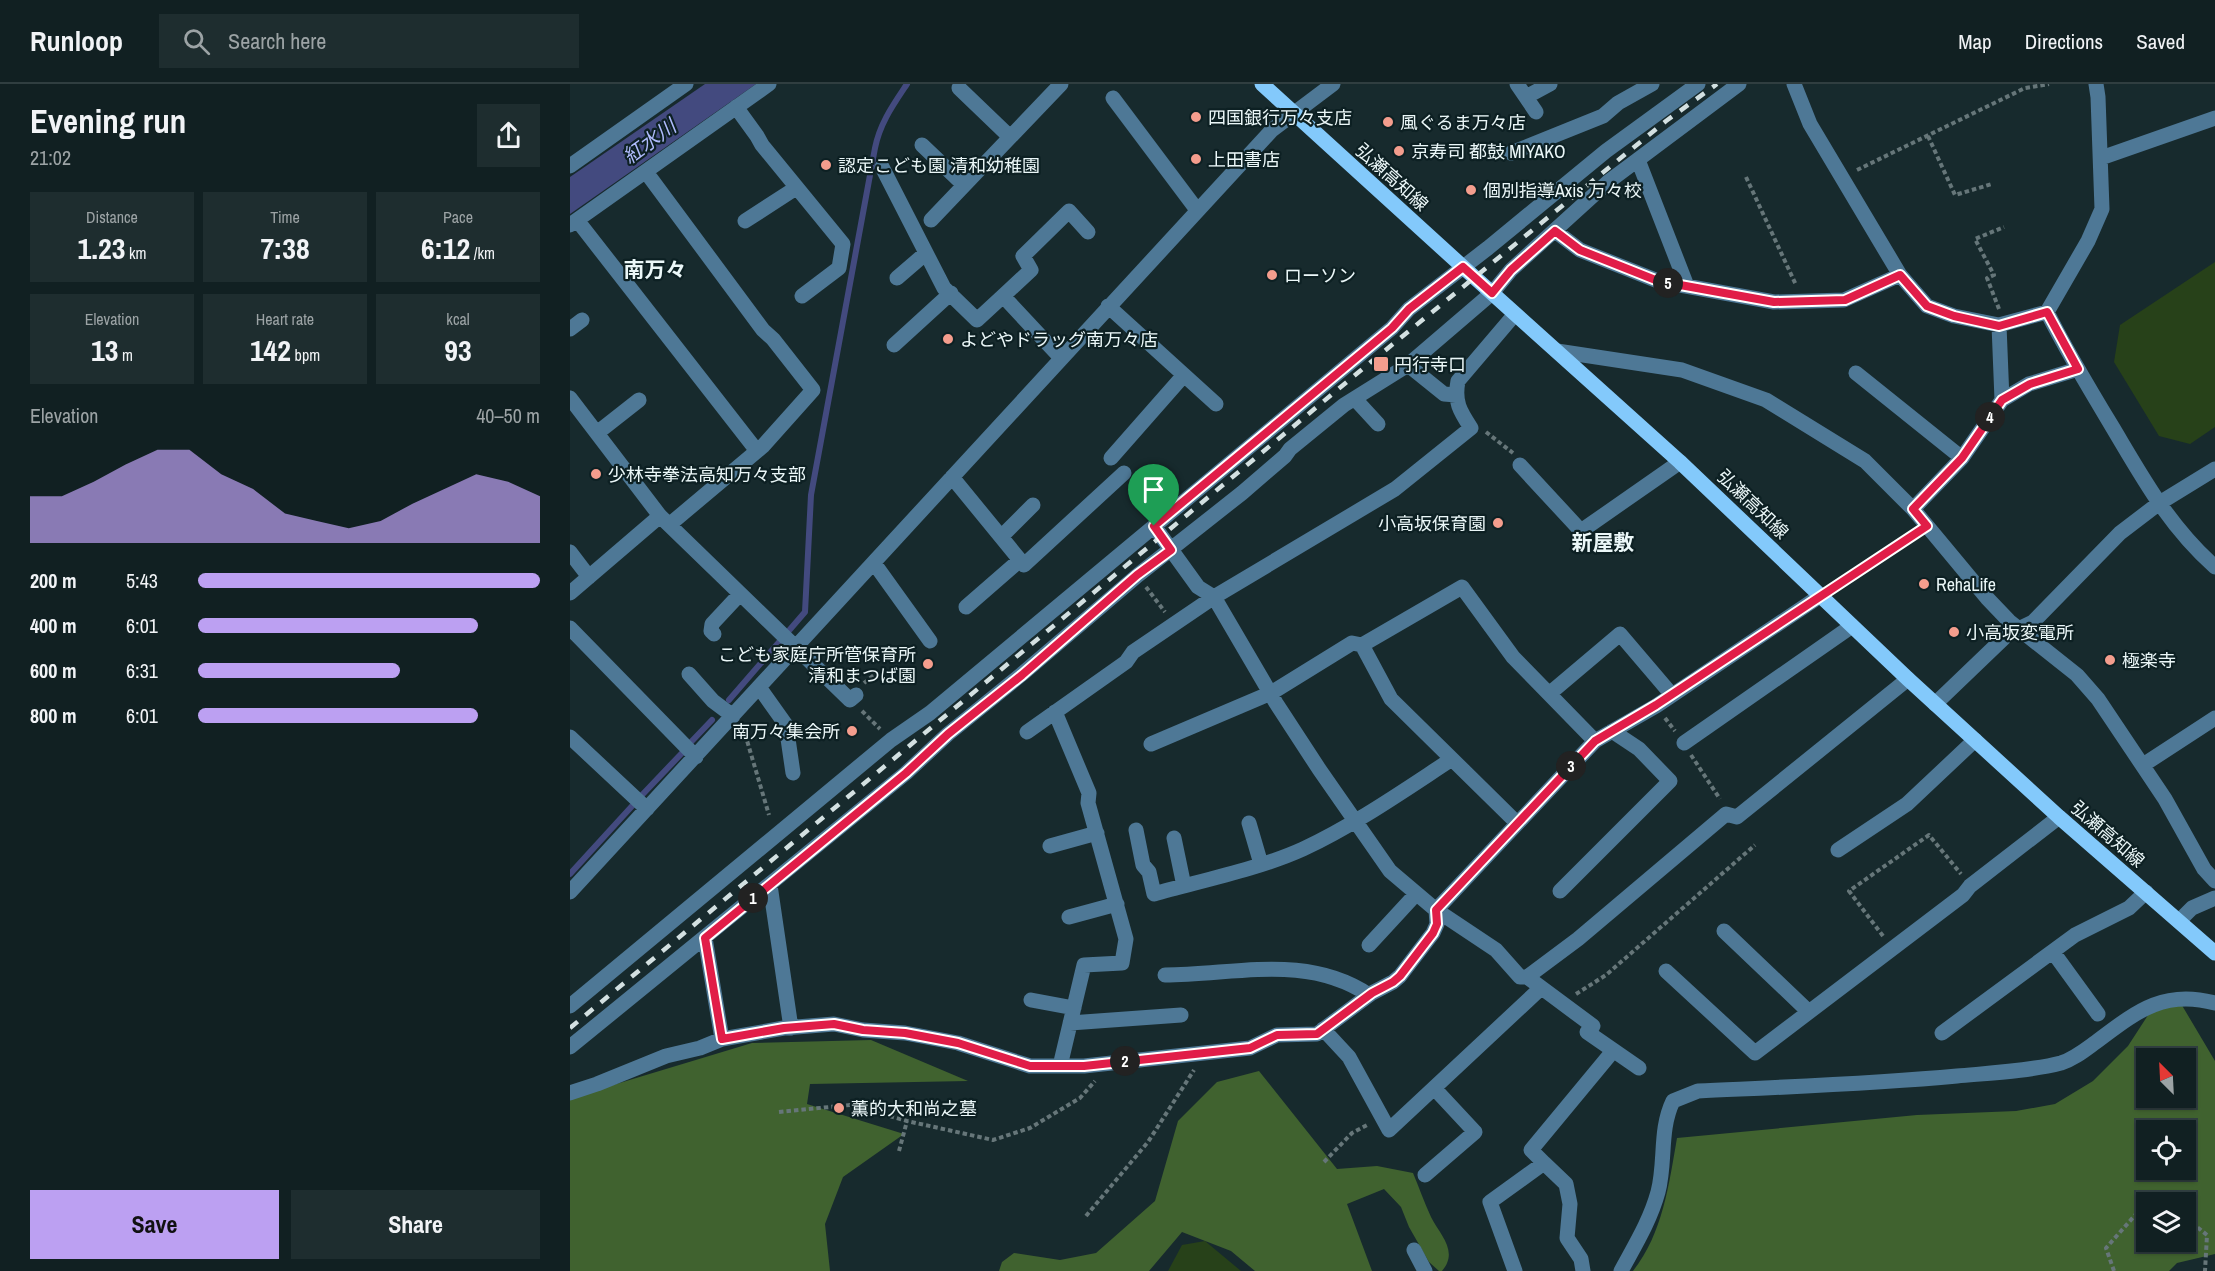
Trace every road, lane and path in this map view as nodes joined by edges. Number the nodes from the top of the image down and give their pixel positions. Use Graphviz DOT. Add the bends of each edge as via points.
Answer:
graph roads {
  1 [pos="686,84"];
  2 [pos="769,84"];
  3 [pos="1059,84"];
  4 [pos="1262,84"];
  5 [pos="1517,84"];
  6 [pos="1550,84"];
  7 [pos="1652,84"];
  8 [pos="1698,84"];
  9 [pos="1739,84"];
  10 [pos="1794,84"];
  11 [pos="2049,84"];
  12 [pos="2096,84"];
  13 [pos="1328,86"];
  14 [pos="959,88"];
  15 [pos="1526,97"];
  16 [pos="1113,98"];
  17 [pos="736,107"];
  18 [pos="1293,112"];
  19 [pos="1536,112"];
  20 [pos="2215,118"];
  21 [pos="1928,136"];
  22 [pos="1010,137"];
  23 [pos="922,145"];
  24 [pos="1511,153"];
  25 [pos="2101,158"];
  26 [pos="1638,160"];
  27 [pos="570,166"];
  28 [pos="882,168"];
  29 [pos="646,172"];
  30 [pos="1746,177"];
  31 [pos="1842,177"];
  32 [pos="1992,184"];
  33 [pos="964,185"];
  34 [pos="796,188"];
  35 [pos="1197,210"];
  36 [pos="931,220"];
  37 [pos="746,221"];
  38 [pos="573,222"];
  39 [pos="2004,227"];
  40 [pos="1555,231"];
  41 [pos="1088,232"];
  42 [pos="926,253"];
  43 [pos="1463,267"];
  44 [pos="1900,275"];
  45 [pos="897,278"];
  46 [pos="1687,286"];
  47 [pos="951,293"];
  48 [pos="1492,293"];
  49 [pos="802,296"];
  50 [pos="1003,296"];
  51 [pos="1803,301"];
  52 [pos="1108,306"];
  53 [pos="2047,312"];
  54 [pos="1515,314"];
  55 [pos="2002,325"];
  56 [pos="894,345"];
  57 [pos="1557,351"];
  58 [pos="1061,358"];
  59 [pos="1408,365"];
  60 [pos="2078,369"];
  61 [pos="1856,373"];
  62 [pos="1184,375"];
  63 [pos="1456,395"];
  64 [pos="570,398"];
  65 [pos="1355,399"];
  66 [pos="639,400"];
  67 [pos="2002,400"];
  68 [pos="1216,404"];
  69 [pos="1378,424"];
  70 [pos="1470,428"];
  71 [pos="597,433"];
  72 [pos="756,451"];
  73 [pos="1111,458"];
  74 [pos="1962,458"];
  75 [pos="1680,462"];
  76 [pos="1520,465"];
  77 [pos="2215,468"];
  78 [pos="1124,473"];
  79 [pos="952,477"];
  80 [pos="2158,504"];
  81 [pos="1033,505"];
  82 [pos="1913,509"];
  83 [pos="664,520"];
  84 [pos="1154,526"];
  85 [pos="1927,526"];
  86 [pos="1001,537"];
  87 [pos="1171,550"];
  88 [pos="570,552"];
  89 [pos="1020,560"];
  90 [pos="874,563"];
  91 [pos="2215,567"];
  92 [pos="1137,575"];
  93 [pos="589,577"];
  94 [pos="570,593"];
  95 [pos="740,594"];
  96 [pos="1820,596"];
  97 [pos="1214,597"];
  98 [pos="966,607"];
  99 [pos="1175,624"];
  100 [pos="1852,626"];
  101 [pos="570,628"];
  102 [pos="2020,628"];
  103 [pos="714,634"];
  104 [pos="787,639"];
  105 [pos="930,641"];
  106 [pos="1362,645"];
  107 [pos="689,674"];
  108 [pos="1908,679"];
  109 [pos="759,687"];
  110 [pos="1271,693"];
  111 [pos="1549,694"];
  112 [pos="1672,695"];
  113 [pos="853,697"];
  114 [pos="1935,704"];
  115 [pos="1056,712"];
  116 [pos="733,716"];
  117 [pos="2215,718"];
  118 [pos="1612,731"];
  119 [pos="1027,732"];
  120 [pos="570,737"];
  121 [pos="891,740"];
  122 [pos="1975,740"];
  123 [pos="1595,741"];
  124 [pos="1684,743"];
  125 [pos="1151,744"];
  126 [pos="696,757"];
  127 [pos="1452,759"];
  128 [pos="2143,765"];
  129 [pos="793,772"];
  130 [pos="647,809"];
  131 [pos="768,815"];
  132 [pos="2059,817"];
  133 [pos="1356,821"];
  134 [pos="1249,823"];
  135 [pos="1517,823"];
  136 [pos="1136,830"];
  137 [pos="1097,833"];
  138 [pos="1174,838"];
  139 [pos="1755,845"];
  140 [pos="1050,846"];
  141 [pos="1838,850"];
  142 [pos="1261,864"];
  143 [pos="2215,881"];
  144 [pos="770,885"];
  145 [pos="1184,886"];
  146 [pos="1970,886"];
  147 [pos="1560,891"];
  148 [pos="570,892"];
  149 [pos="2146,892"];
  150 [pos="1416,894"];
  151 [pos="2215,898"];
  152 [pos="1117,904"];
  153 [pos="1436,910"];
  154 [pos="1069,917"];
  155 [pos="2179,921"];
  156 [pos="1724,931"];
  157 [pos="705,938"];
  158 [pos="1369,945"];
  159 [pos="1893,948"];
  160 [pos="2053,952"];
  161 [pos="2215,953"];
  162 [pos="1666,971"];
  163 [pos="1165,975"];
  164 [pos="1527,977"];
  165 [pos="1541,988"];
  166 [pos="1369,995"];
  167 [pos="1031,1000"];
  168 [pos="1563,1003"];
  169 [pos="2215,1003"];
  170 [pos="570,1006"];
  171 [pos="1074,1008"];
  172 [pos="1809,1012"];
  173 [pos="1181,1014"];
  174 [pos="2098,1014"];
  175 [pos="1070,1023"];
  176 [pos="791,1028"];
  177 [pos="1323,1029"];
  178 [pos="1942,1033"];
  179 [pos="722,1039"];
  180 [pos="570,1047"];
  181 [pos="1613,1051"];
  182 [pos="1205,1053"];
  183 [pos="1115,1062"];
  184 [pos="1060,1066"];
  185 [pos="1639,1068"];
  186 [pos="1434,1088"];
  187 [pos="570,1093"];
  188 [pos="779,1112"];
  189 [pos="907,1121"];
  190 [pos="1373,1122"];
  191 [pos="899,1151"];
  192 [pos="1324,1162"];
  193 [pos="1544,1163"];
  194 [pos="1425,1175"];
  195 [pos="2136,1215"];
  196 [pos="1086,1216"];
  197 [pos="2196,1226"];
  198 [pos="1414,1250"];
  199 [pos="1425,1271"];
  200 [pos="1515,1271"];
  201 [pos="1583,1271"];
  202 [pos="1620,1271"];
  203 [pos="2114,1271"];
  204 [pos="2205,1271"];
  1 -- 27 [label="street"];
  2 -- 17 [label="street"];
  3 -- 22 [label="street"];
  4 -- 18 [label="main road, 弘瀬高知線"];
  5 -- 15 [label="street"];
  6 -- 15 [label="street"];
  7 -- 24 [label="street" via="1602,116"];
  8 -- 43 [label="street" via="1614,145"];
  9 -- 26 [label="street"];
  10 -- 31 [label="street" via="1810,124"];
  11 -- 21 [label="path" via="2025,88"];
  12 -- 25 [label="street"];
  13 -- 18 [label="street"];
  14 -- 22 [label="street"];
  15 -- 19 [label="street"];
  16 -- 35 [label="street"];
  17 -- 29 [label="street"];
  17 -- 34 [label="street"];
  18 -- 35 [label="street"];
  18 -- 43 [label="main road, 弘瀬高知線"];
  20 -- 25 [label="street"];
  21 -- 31 [label="path"];
  21 -- 32 [label="path" via="1955,195"];
  22 -- 33 [label="street"];
  23 -- 33 [label="street"];
  25 -- 53 [label="street" via="2102,209"];
  26 -- 40 [label="street"];
  26 -- 46 [label="street"];
  28 -- 42 [label="street"];
  29 -- 38 [label="street"];
  29 -- 72 [label="street" via="763,330 813,390"];
  30 -- 51 [label="path"];
  31 -- 44 [label="street"];
  33 -- 36 [label="street"];
  34 -- 37 [label="street"];
  34 -- 49 [label="street" via="843,244 840,268"];
  35 -- 52 [label="street"];
  38 -- 72 [label="street"];
  39 -- 55 [label="path" via="1975,238 1994,274 1987,278"];
  40 -- 46 [label="street" via="1580,250 1606,261 1658,281"];
  40 -- 48 [label="street" via="1511,270"];
  41 -- 50 [label="street" via="1069,211 1023,256 1031,270"];
  42 -- 45 [label="street"];
  42 -- 47 [label="street" via="944,288"];
  43 -- 48 [label="main road, 弘瀬高知線"];
  43 -- 84 [label="street"];
  44 -- 51 [label="street" via="1845,300"];
  44 -- 55 [label="street" via="1927,306 1946,314"];
  46 -- 51 [label="street" via="1774,302"];
  47 -- 50 [label="street" via="976,320"];
  47 -- 56 [label="street"];
  48 -- 54 [label="main road, 弘瀬高知線"];
  48 -- 59 [label="street"];
  50 -- 58 [label="street"];
  52 -- 58 [label="street"];
  52 -- 62 [label="street"];
  53 -- 55 [label="street"];
  53 -- 60 [label="street"];
  54 -- 57 [label="main road, 弘瀬高知線"];
  54 -- 63 [label="street" via="1458,381"];
  55 -- 67 [label="street"];
  57 -- 75 [label="main road, 弘瀬高知線"];
  57 -- 82 [label="street" via="1682,370 1766,400 1865,461"];
  58 -- 79 [label="street"];
  59 -- 63 [label="street" via="1444,394"];
  59 -- 65 [label="street"];
  60 -- 67 [label="street" via="2030,384"];
  60 -- 80 [label="street"];
  61 -- 74 [label="street"];
  62 -- 68 [label="street"];
  62 -- 73 [label="street"];
  63 -- 70 [label="street"];
  64 -- 71 [label="street"];
  65 -- 69 [label="street"];
  65 -- 87 [label="street"];
  66 -- 71 [label="street"];
  67 -- 74 [label="street"];
  70 -- 76 [label="path" via="1485,431 1515,455"];
  70 -- 97 [label="street" via="1395,489"];
  71 -- 83 [label="street"];
  72 -- 83 [label="street"];
  74 -- 82 [label="street"];
  75 -- 76 [label="street" via="1581,531"];
  75 -- 96 [label="main road, 弘瀬高知線"];
  77 -- 80 [label="street"];
  78 -- 89 [label="street" via="1024,565"];
  79 -- 86 [label="street"];
  79 -- 90 [label="street"];
  80 -- 91 [label="street" via="2191,545"];
  80 -- 102 [label="street" via="2120,533 2033,622"];
  81 -- 86 [label="street"];
  82 -- 85 [label="street"];
  83 -- 93 [label="street"];
  83 -- 95 [label="street"];
  84 -- 87 [label="street"];
  84 -- 121 [label="street" via="930,713"];
  85 -- 96 [label="path"];
  85 -- 102 [label="street" via="1987,598"];
  86 -- 89 [label="street"];
  87 -- 92 [label="street"];
  87 -- 97 [label="street" via="1198,587"];
  88 -- 93 [label="street"];
  89 -- 98 [label="street"];
  90 -- 104 [label="street"];
  90 -- 105 [label="street"];
  92 -- 99 [label="path"];
  92 -- 144 [label="street"];
  93 -- 94 [label="street"];
  95 -- 103 [label="street" via="712,624"];
  95 -- 104 [label="street"];
  96 -- 100 [label="main road, 弘瀬高知線"];
  96 -- 112 [label="street"];
  97 -- 99 [label="street"];
  97 -- 110 [label="street"];
  99 -- 115 [label="street"];
  100 -- 108 [label="main road, 弘瀬高知線"];
  100 -- 124 [label="street"];
  101 -- 126 [label="street"];
  102 -- 114 [label="street" via="2008,634"];
  102 -- 128 [label="street" via="2077,675"];
  104 -- 109 [label="street"];
  104 -- 113 [label="street"];
  106 -- 110 [label="street" via="1352,643"];
  106 -- 111 [label="street" via="1462,586 1514,657"];
  106 -- 127 [label="street" via="1391,699"];
  107 -- 116 [label="street"];
  108 -- 114 [label="main road, 弘瀬高知線"];
  108 -- 164 [label="street" via="1737,817 1726,814"];
  109 -- 116 [label="street"];
  109 -- 129 [label="street" via="786,725"];
  110 -- 125 [label="street"];
  110 -- 133 [label="street"];
  111 -- 112 [label="street" via="1620,634"];
  111 -- 123 [label="street"];
  112 -- 118 [label="street"];
  113 -- 121 [label="path"];
  114 -- 122 [label="main road, 弘瀬高知線"];
  115 -- 119 [label="street"];
  115 -- 137 [label="street" via="1089,793"];
  116 -- 126 [label="street"];
  116 -- 131 [label="path" via="741,721"];
  117 -- 128 [label="street"];
  118 -- 123 [label="street"];
  118 -- 147 [label="street" via="1639,748 1670,781"];
  120 -- 130 [label="street"];
  121 -- 170 [label="street"];
  122 -- 132 [label="main road, 弘瀬高知線"];
  122 -- 141 [label="street" via="1907,804"];
  123 -- 135 [label="street"];
  126 -- 130 [label="street"];
  127 -- 133 [label="street"];
  127 -- 135 [label="street"];
  128 -- 143 [label="street" via="2204,869"];
  130 -- 148 [label="street"];
  132 -- 146 [label="street"];
  132 -- 149 [label="main road, 弘瀬高知線"];
  133 -- 142 [label="street" via="1302,849"];
  133 -- 150 [label="street" via="1390,871"];
  134 -- 142 [label="street"];
  135 -- 153 [label="street"];
  136 -- 145 [label="street" via="1154,894"];
  137 -- 140 [label="street"];
  137 -- 152 [label="street"];
  138 -- 145 [label="street"];
  139 -- 168 [label="path" via="1606,975"];
  142 -- 145 [label="street"];
  144 -- 157 [label="street"];
  144 -- 176 [label="street"];
  146 -- 159 [label="street"];
  146 -- 159 [label="path" via="1929,835 1849,891"];
  149 -- 155 [label="main road, 弘瀬高知線"];
  149 -- 160 [label="street" via="2129,908 2075,935"];
  150 -- 153 [label="street"];
  150 -- 158 [label="street"];
  151 -- 155 [label="street" via="2192,908"];
  152 -- 154 [label="street"];
  152 -- 171 [label="street" via="1126,939 1122,963 1084,965"];
  153 -- 164 [label="street" via="1496,950 1520,976"];
  153 -- 166 [label="street" via="1433,933 1406,969 1393,982"];
  155 -- 161 [label="main road, 弘瀬高知線"];
  156 -- 172 [label="street"];
  157 -- 179 [label="street"];
  157 -- 180 [label="street"];
  159 -- 172 [label="street"];
  160 -- 174 [label="street"];
  160 -- 178 [label="street"];
  162 -- 172 [label="street" via="1755,1053"];
  163 -- 166 [label="street" via="1283,968 1353,984"];
  164 -- 165 [label="street"];
  165 -- 168 [label="street"];
  165 -- 186 [label="street"];
  166 -- 177 [label="street"];
  167 -- 171 [label="street"];
  168 -- 181 [label="street" via="1593,1026 1587,1032"];
  169 -- 202 [label="street" via="2182,997 2148,1006 2062,1063 1886,1083 1698,1091 1672,1101 1666,1117 1658,1190 1647,1225"];
  171 -- 175 [label="street"];
  173 -- 175 [label="street"];
  175 -- 184 [label="street"];
  176 -- 179 [label="street"];
  176 -- 184 [label="street" via="834,1024 905,1033 958,1043 1030,1066"];
  177 -- 182 [label="street" via="1317,1034 1277,1035 1250,1048"];
  177 -- 186 [label="street" via="1349,1057 1389,1130"];
  179 -- 187 [label="street"];
  181 -- 185 [label="street"];
  181 -- 193 [label="street" via="1531,1150"];
  182 -- 183 [label="street"];
  182 -- 196 [label="path" via="1148,1142"];
  183 -- 184 [label="street"];
  183 -- 189 [label="path" via="1080,1098 1030,1128 993,1140"];
  186 -- 194 [label="street" via="1474,1132"];
  188 -- 189 [label="path" via="850,1105"];
  189 -- 191 [label="path"];
  190 -- 192 [label="path" via="1352,1133"];
  193 -- 200 [label="street" via="1490,1202"];
  193 -- 201 [label="street" via="1566,1184 1570,1204 1568,1238 1581,1259"];
  195 -- 203 [label="path" via="2106,1248"];
  197 -- 204 [label="path" via="2207,1235"];
  198 -- 199 [label="street"];
}
